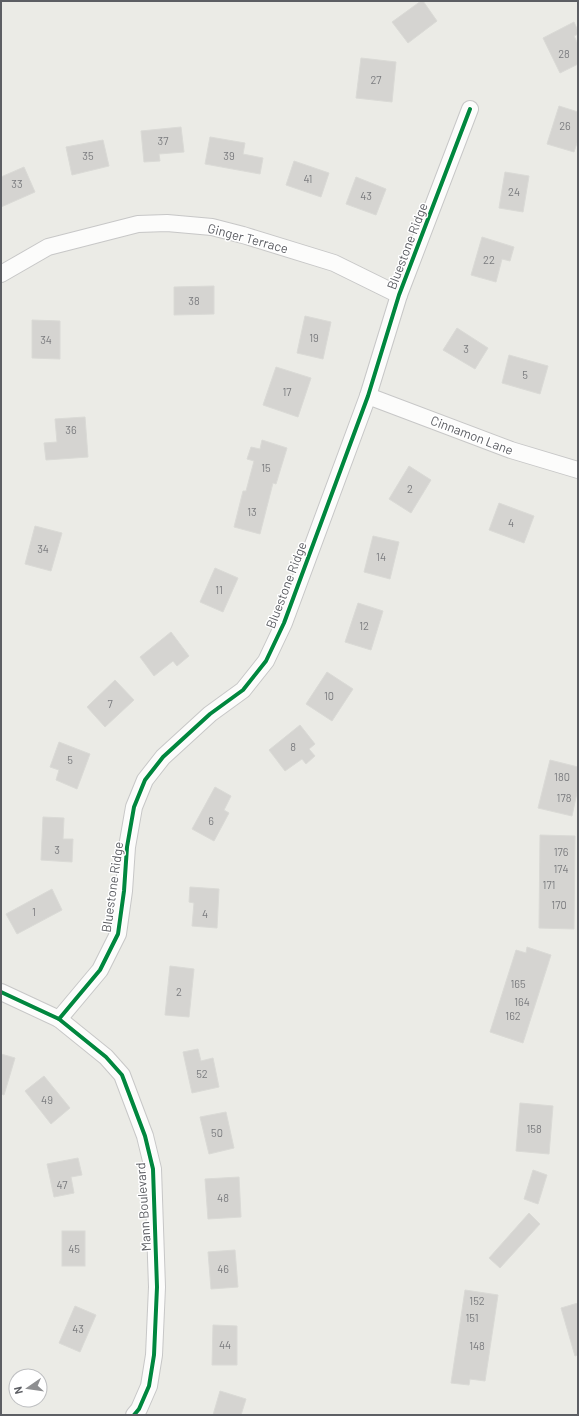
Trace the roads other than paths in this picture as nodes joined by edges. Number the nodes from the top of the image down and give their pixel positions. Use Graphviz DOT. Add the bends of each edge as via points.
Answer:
graph roads {
  1 [pos="470,109"];
  2 [pos="1,274"];
  3 [pos="399,295"];
  4 [pos="368,396"];
  5 [pos="578,470"];
  6 [pos="1,992"];
  7 [pos="59,1019"];
  8 [pos="134,1415"];
  1 -- 3 [label="street, Bluestone Ridge"];
  2 -- 3 [label="street, Ginger Terrace" via="48,248 138,224 167,223 212,227 258,239 334,263"];
  3 -- 4 [label="street, Bluestone Ridge"];
  4 -- 5 [label="street, Cinnamon Lane" via="511,450"];
  4 -- 7 [label="street, Bluestone Ridge" via="284,623 266,661 243,690 210,714 163,757 145,780 134,807 118,934 100,970"];
  6 -- 7 [label="street, Mann Boulevard"];
  7 -- 8 [label="street, Mann Boulevard" via="106,1057 122,1075 145,1136 153,1169 157,1287 154,1355 149,1386"];
}
